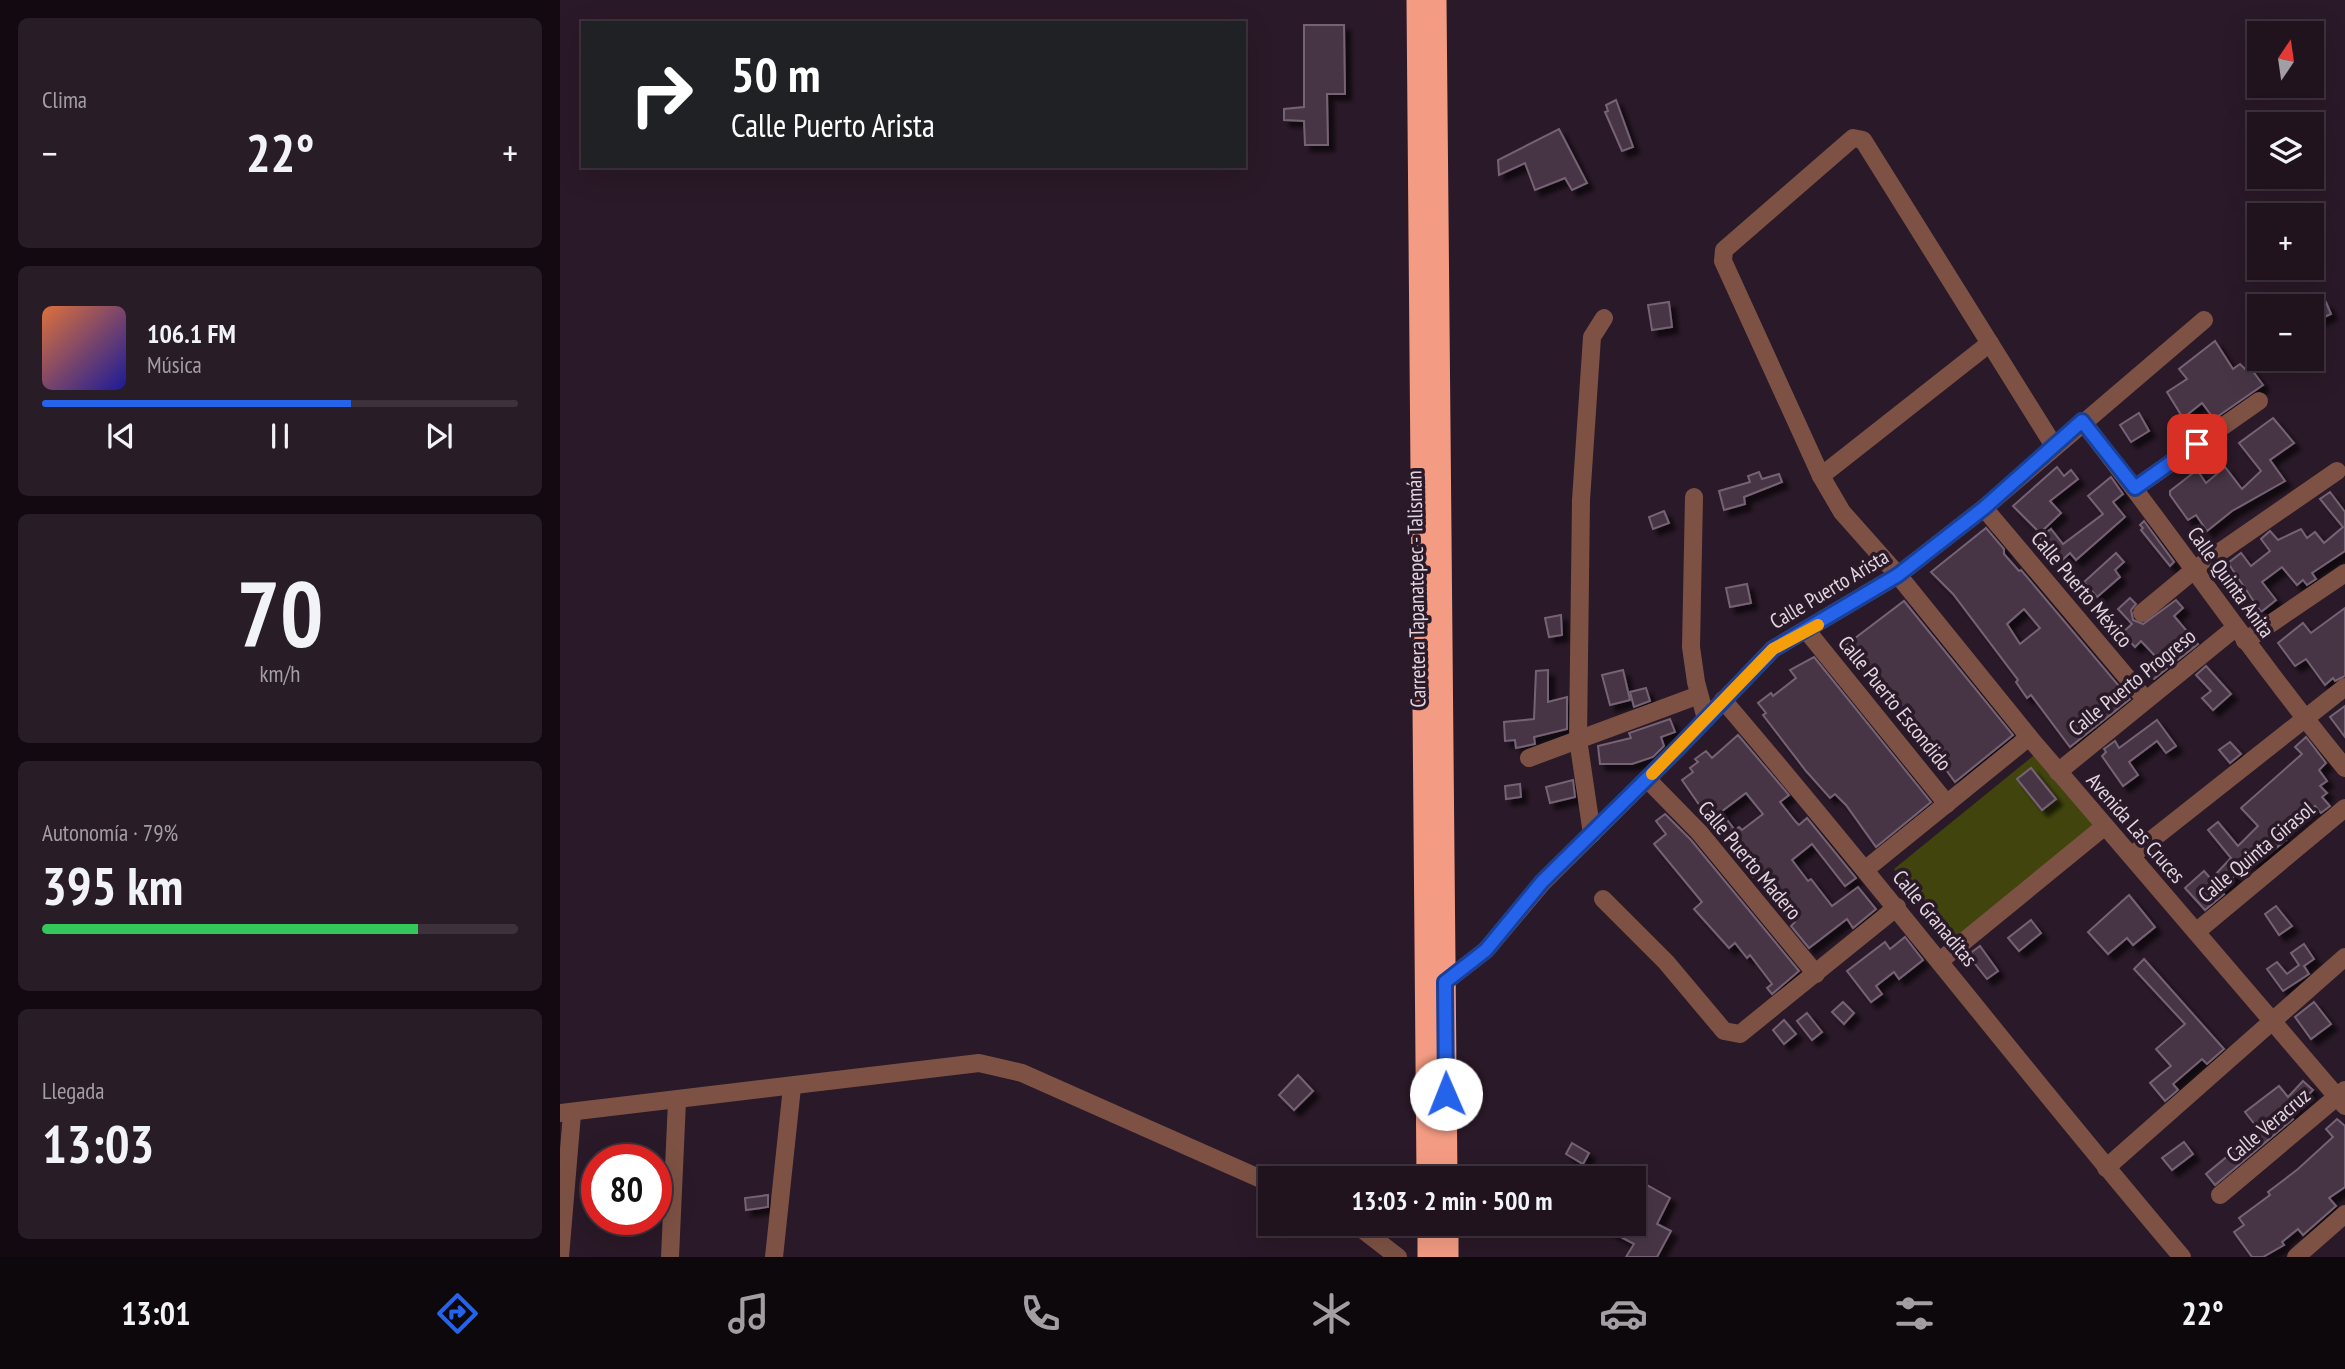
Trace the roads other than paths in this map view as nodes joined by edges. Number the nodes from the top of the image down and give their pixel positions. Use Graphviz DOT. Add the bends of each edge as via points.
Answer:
graph roads {
  1 [pos="1417,0"];
  2 [pos="1436,0"];
  3 [pos="1604,318"];
  4 [pos="2204,320"];
  5 [pos="1990,343"];
  6 [pos="2259,401"];
  7 [pos="2082,421"];
  8 [pos="2054,446"];
  9 [pos="2337,471"];
  10 [pos="1821,476"];
  11 [pos="2135,488"];
  12 [pos="1694,497"];
  13 [pos="1984,508"];
  14 [pos="2194,570"];
  15 [pos="2345,573"];
  16 [pos="1898,575"];
  17 [pos="2142,613"];
  18 [pos="1807,631"];
  19 [pos="2240,634"];
  20 [pos="2345,687"];
  21 [pos="1699,695"];
  22 [pos="1723,700"];
  23 [pos="2146,700"];
  24 [pos="2304,717"];
  25 [pos="1706,719"];
  26 [pos="2029,737"];
  27 [pos="1578,738"];
  28 [pos="1529,758"];
  29 [pos="2345,768"];
  30 [pos="2058,772"];
  31 [pos="1647,779"];
  32 [pos="1947,804"];
  33 [pos="2345,808"];
  34 [pos="2105,826"];
  35 [pos="1592,834"];
  36 [pos="2131,856"];
  37 [pos="1866,869"];
  38 [pos="1603,899"];
  39 [pos="1897,908"];
  40 [pos="2196,932"];
  41 [pos="2345,957"];
  42 [pos="1941,960"];
  43 [pos="1816,974"];
  44 [pos="1445,982"];
  45 [pos="2272,1021"];
  46 [pos="792,1087"];
  47 [pos="2342,1098"];
  48 [pos="677,1101"];
  49 [pos="566,1114"];
  50 [pos="1427,1166"];
  51 [pos="1447,1166"];
  52 [pos="2106,1168"];
  53 [pos="1258,1178"];
  54 [pos="2220,1195"];
  55 [pos="2345,1214"];
  56 [pos="1371,1236"];
  57 [pos="1428,1236"];
  58 [pos="1448,1236"];
  59 [pos="560,1257"];
  60 [pos="670,1257"];
  61 [pos="774,1257"];
  62 [pos="1398,1257"];
  63 [pos="1428,1257"];
  64 [pos="1448,1257"];
  65 [pos="2182,1257"];
  66 [pos="2296,1257"];
  1 -- 50 [label="highway, Carretera Tapanatepec - Talismán"];
  2 -- 44 [label="highway, Carretera Tapanatepec - Talismán"];
  3 -- 27 [label="street" via="1592,337 1581,500"];
  4 -- 7 [label="street, Calle Puerto Arista"];
  5 -- 8 [label="street"];
  5 -- 10 [label="street"];
  5 -- 10 [label="street, Avenida Las Cruces" via="1863,140 1853,138 1724,250 1723,261"];
  6 -- 11 [label="street"];
  7 -- 8 [label="street, Calle Puerto Arista"];
  7 -- 11 [label="street, Calle Quinta Anita"];
  8 -- 13 [label="street, Calle Puerto Arista"];
  9 -- 14 [label="street"];
  10 -- 16 [label="street, Avenida Las Cruces" via="1842,512"];
  11 -- 14 [label="street, Calle Quinta Anita"];
  12 -- 21 [label="street" via="1691,647"];
  13 -- 16 [label="street, Calle Puerto Arista"];
  13 -- 23 [label="street, Calle Puerto México"];
  14 -- 17 [label="street"];
  14 -- 19 [label="street, Calle Quinta Anita"];
  15 -- 19 [label="street, Calle Puerto Progreso"];
  16 -- 18 [label="street, Calle Puerto Arista"];
  16 -- 26 [label="street, Avenida Las Cruces"];
  18 -- 22 [label="street, Calle Puerto Arista" via="1773,649"];
  18 -- 32 [label="street, Calle Puerto Escondido"];
  19 -- 23 [label="street, Calle Puerto Progreso"];
  19 -- 24 [label="street, Calle Quinta Anita"];
  20 -- 24 [label="street"];
  21 -- 25 [label="street"];
  21 -- 27 [label="street"];
  22 -- 25 [label="street, Calle Puerto Arista"];
  22 -- 37 [label="street, Calle Granaditas"];
  23 -- 30 [label="street, Calle Puerto Progreso"];
  24 -- 29 [label="street, Calle Quinta Anita"];
  24 -- 36 [label="street"];
  25 -- 31 [label="street, Calle Puerto Arista"];
  26 -- 30 [label="street, Avenida Las Cruces"];
  26 -- 32 [label="street"];
  27 -- 28 [label="street"];
  27 -- 35 [label="street"];
  30 -- 34 [label="street, Avenida Las Cruces"];
  31 -- 35 [label="street, Calle Puerto Arista"];
  31 -- 43 [label="street, Calle Puerto Madero" via="1699,832"];
  32 -- 37 [label="street"];
  33 -- 40 [label="street, Calle Quinta Girasol"];
  34 -- 36 [label="street, Avenida Las Cruces"];
  34 -- 42 [label="street"];
  35 -- 44 [label="street, Calle Puerto Arista" via="1542,882 1486,950"];
  36 -- 40 [label="street, Avenida Las Cruces"];
  37 -- 39 [label="street, Calle Granaditas"];
  38 -- 43 [label="street" via="1666,962 1724,1031 1740,1034"];
  39 -- 42 [label="street, Calle Granaditas"];
  39 -- 43 [label="street"];
  40 -- 45 [label="street, Avenida Las Cruces"];
  41 -- 45 [label="street"];
  42 -- 52 [label="street, Calle Granaditas"];
  44 -- 51 [label="highway, Carretera Tapanatepec - Talismán"];
  45 -- 47 [label="street, Avenida Las Cruces"];
  45 -- 52 [label="street"];
  46 -- 48 [label="street"];
  46 -- 53 [label="street" via="979,1063 1022,1073"];
  46 -- 61 [label="street"];
  47 -- 54 [label="street, Calle Veracruz"];
  48 -- 49 [label="street"];
  48 -- 60 [label="street"];
  49 -- 59 [label="street"];
  52 -- 65 [label="street, Calle Granaditas"];
  55 -- 66 [label="street"];
  56 -- 62 [label="street"];
  57 -- 63 [label="highway"];
  58 -- 64 [label="highway"];
}
